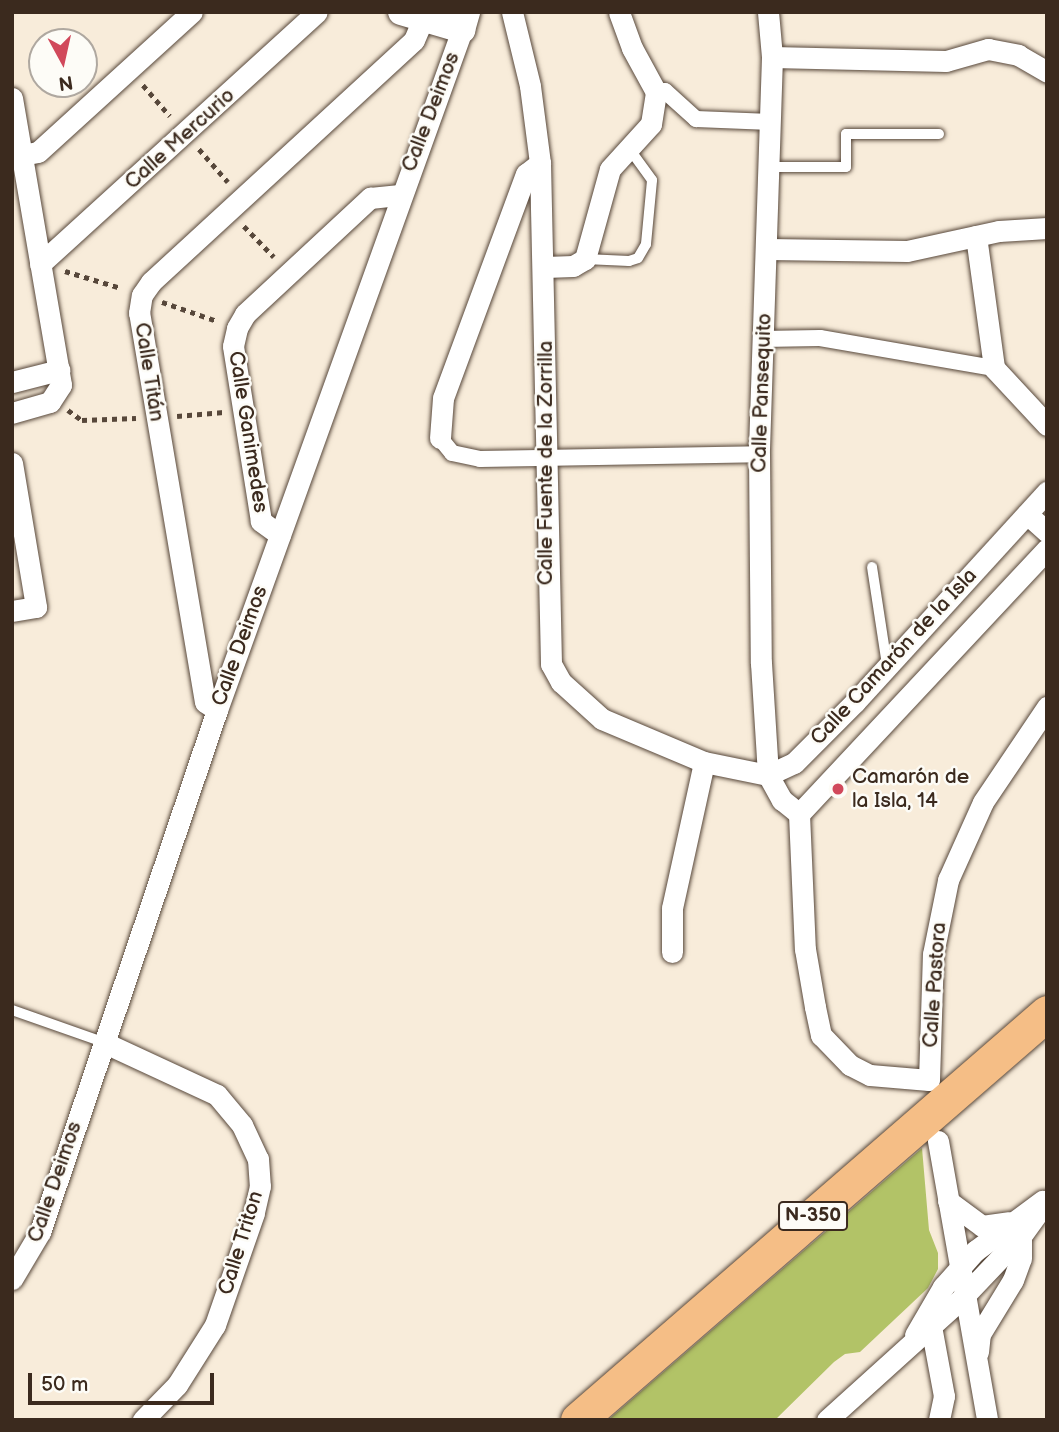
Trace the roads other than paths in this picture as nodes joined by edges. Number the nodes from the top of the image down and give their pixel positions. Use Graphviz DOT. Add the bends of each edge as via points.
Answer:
graph roads {
  1 [pos="192,12"];
  2 [pos="317,12"];
  3 [pos="512,12"];
  4 [pos="619,12"];
  5 [pos="768,12"];
  6 [pos="412,15"];
  7 [pos="465,21"];
  8 [pos="772,57"];
  9 [pos="1047,72"];
  10 [pos="656,92"];
  11 [pos="12,99"];
  12 [pos="771,122"];
  13 [pos="939,134"];
  14 [pos="631,151"];
  15 [pos="22,155"];
  16 [pos="540,163"];
  17 [pos="770,167"];
  18 [pos="400,195"];
  19 [pos="1044,225"];
  20 [pos="976,236"];
  21 [pos="768,249"];
  22 [pos="585,259"];
  23 [pos="40,264"];
  24 [pos="545,267"];
  25 [pos="762,339"];
  26 [pos="994,368"];
  27 [pos="59,370"];
  28 [pos="12,382"];
  29 [pos="12,413"];
  30 [pos="1047,425"];
  31 [pos="440,438"];
  32 [pos="759,454"];
  33 [pos="546,461"];
  34 [pos="12,463"];
  35 [pos="1047,492"];
  36 [pos="1027,514"];
  37 [pos="1047,532"];
  38 [pos="280,535"];
  39 [pos="1047,549"];
  40 [pos="872,568"];
  41 [pos="12,611"];
  42 [pos="887,667"];
  43 [pos="1047,707"];
  44 [pos="217,710"];
  45 [pos="704,762"];
  46 [pos="768,775"];
  47 [pos="799,814"];
  48 [pos="672,952"];
  49 [pos="12,1010"];
  50 [pos="1047,1013"];
  51 [pos="103,1042"];
  52 [pos="938,1141"];
  53 [pos="1047,1199"];
  54 [pos="948,1201"];
  55 [pos="1015,1229"];
  56 [pos="960,1268"];
  57 [pos="12,1279"];
  58 [pos="964,1296"];
  59 [pos="931,1326"];
  60 [pos="909,1346"];
  61 [pos="977,1364"];
  62 [pos="143,1420"];
  63 [pos="578,1420"];
  64 [pos="827,1420"];
  65 [pos="939,1420"];
  66 [pos="986,1420"];
  1 -- 15 [label="street" via="38,152"];
  2 -- 23 [label="street, Calle Mercurio"];
  3 -- 16 [label="street, Calle Fuente de la Zorrilla" via="530,86"];
  4 -- 10 [label="street"];
  5 -- 8 [label="street, Calle Pansequito"];
  6 -- 7 [label="street"];
  6 -- 44 [label="street, Calle Titán" via="414,40 142,295 139,313 205,702"];
  7 -- 18 [label="street, Calle Deimos"];
  8 -- 9 [label="street" via="946,61 988,49 1018,55"];
  8 -- 12 [label="street, Calle Pansequito"];
  10 -- 12 [label="street" via="665,91 696,119"];
  10 -- 14 [label="street" via="651,124"];
  11 -- 15 [label="street"];
  12 -- 17 [label="street, Calle Pansequito"];
  13 -- 17 [label="lane" via="845,134 846,167"];
  14 -- 22 [label="street" via="610,169"];
  14 -- 22 [label="lane" via="652,180 646,244 638,258 629,261"];
  15 -- 23 [label="street"];
  16 -- 24 [label="street, Calle Fuente de la Zorrilla"];
  16 -- 31 [label="street" via="526,174 443,398"];
  17 -- 21 [label="street, Calle Pansequito"];
  18 -- 38 [label="street, Calle Deimos"];
  18 -- 38 [label="street, Calle Ganimedes" via="370,198 245,314 237,328 233,346 261,521"];
  19 -- 20 [label="street"];
  20 -- 21 [label="street" via="907,251"];
  20 -- 26 [label="street"];
  21 -- 25 [label="street, Calle Pansequito"];
  22 -- 24 [label="street" via="573,266"];
  23 -- 27 [label="street"];
  24 -- 33 [label="street, Calle Fuente de la Zorrilla"];
  25 -- 26 [label="street" via="820,338"];
  25 -- 32 [label="street, Calle Pansequito"];
  26 -- 30 [label="street"];
  27 -- 28 [label="street"];
  27 -- 29 [label="street" via="59,395 38,409"];
  31 -- 33 [label="street" via="462,458"];
  32 -- 33 [label="street"];
  32 -- 46 [label="street, Calle Pansequito" via="761,663"];
  33 -- 45 [label="street, Calle Fuente de la Zorrilla" via="551,664 561,682 602,719"];
  34 -- 41 [label="street" via="36,607"];
  35 -- 36 [label="street, Calle Camarón de la Isla"];
  36 -- 37 [label="street"];
  36 -- 42 [label="street, Calle Camarón de la Isla"];
  38 -- 44 [label="street, Calle Deimos"];
  39 -- 47 [label="street, Calle Camarón de la Isla"];
  40 -- 42 [label="lane"];
  42 -- 46 [label="street, Calle Camarón de la Isla" via="794,762"];
  43 -- 47 [label="street, Calle Pastora" via="983,802 948,880 933,954 929,1080 870,1075 850,1065 821,1035 805,950"];
  44 -- 51 [label="street, Calle Deimos"];
  45 -- 46 [label="street, Calle Fuente de la Zorrilla"];
  45 -- 48 [label="street" via="672,908"];
  46 -- 47 [label="street" via="782,800"];
  49 -- 51 [label="lane"];
  50 -- 63 [label="highway, N-350"];
  51 -- 57 [label="street, Calle Deimos" via="40,1232"];
  51 -- 62 [label="street, Calle Triton" via="217,1095 242,1125 258,1159 260,1186 254,1213 215,1325 177,1385"];
  52 -- 54 [label="street"];
  53 -- 55 [label="street"];
  54 -- 55 [label="street" via="982,1226"];
  54 -- 56 [label="street"];
  55 -- 56 [label="street"];
  55 -- 58 [label="street"];
  55 -- 61 [label="street" via="1021,1258 980,1334"];
  56 -- 58 [label="street"];
  56 -- 60 [label="street" via="928,1309"];
  58 -- 59 [label="street"];
  58 -- 61 [label="street"];
  59 -- 60 [label="street"];
  59 -- 65 [label="street" via="943,1396"];
  60 -- 64 [label="street"];
  61 -- 66 [label="street"];
}
